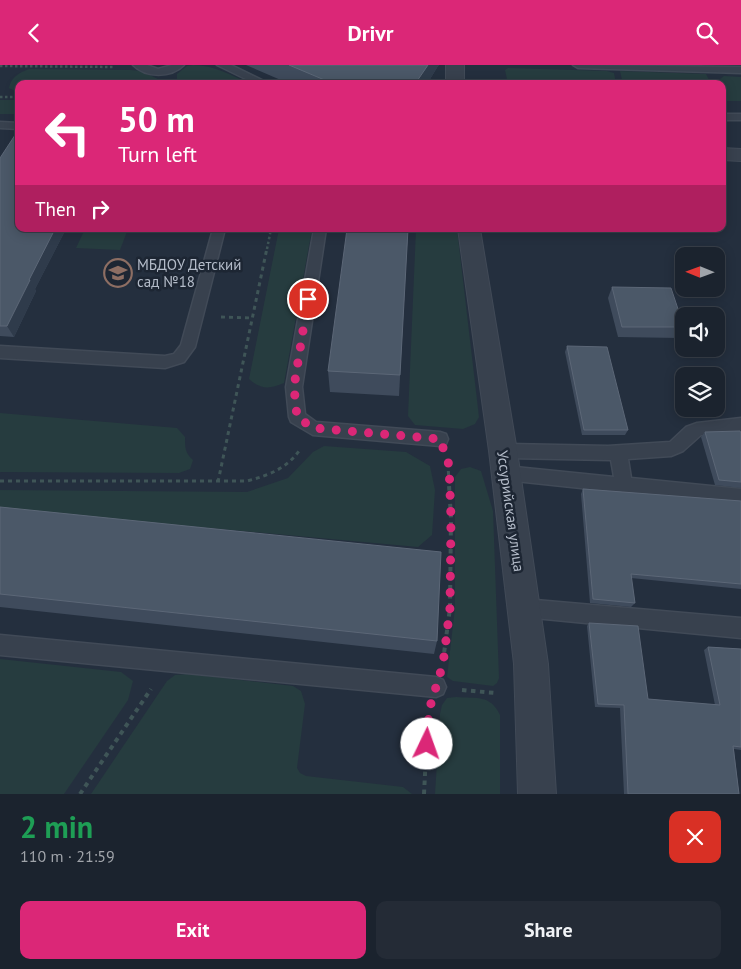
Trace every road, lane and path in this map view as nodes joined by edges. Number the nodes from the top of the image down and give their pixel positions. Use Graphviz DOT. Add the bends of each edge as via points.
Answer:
graph roads {
  1 [pos="179,65"];
  2 [pos="222,65"];
  3 [pos="455,65"];
  4 [pos="578,65"];
  5 [pos="140,66"];
  6 [pos="0,67"];
  7 [pos="741,70"];
  8 [pos="255,80"];
  9 [pos="455,80"];
  10 [pos="0,97"];
  11 [pos="15,97"];
  12 [pos="726,117"];
  13 [pos="741,117"];
  14 [pos="0,125"];
  15 [pos="15,126"];
  16 [pos="726,154"];
  17 [pos="741,155"];
  18 [pos="218,232"];
  19 [pos="270,232"];
  20 [pos="320,232"];
  21 [pos="469,232"];
  22 [pos="0,352"];
  23 [pos="741,425"];
  24 [pos="313,428"];
  25 [pos="440,439"];
  26 [pos="618,452"];
  27 [pos="504,462"];
  28 [pos="0,481"];
  29 [pos="218,482"];
  30 [pos="624,485"];
  31 [pos="741,497"];
  32 [pos="524,608"];
  33 [pos="741,628"];
  34 [pos="0,645"];
  35 [pos="170,662"];
  36 [pos="436,687"];
  37 [pos="505,694"];
  38 [pos="80,794"];
  39 [pos="424,794"];
  40 [pos="537,794"];
  1 -- 5 [label="lane" via="164,73"];
  2 -- 8 [label="lane"];
  3 -- 9 [label="street"];
  4 -- 7 [label="lane"];
  5 -- 6 [label="path"];
  10 -- 11 [label="path"];
  12 -- 13 [label="lane"];
  14 -- 15 [label="lane"];
  16 -- 17 [label="street"];
  18 -- 22 [label="lane" via="188,347 180,357 165,362"];
  19 -- 29 [label="path"];
  20 -- 24 [label="lane" via="294,387 297,417"];
  21 -- 27 [label="street, Уссурийская улица"];
  23 -- 26 [label="lane" via="692,432 675,448"];
  24 -- 25 [label="lane"];
  24 -- 29 [label="path" via="297,456 276,473 247,481"];
  25 -- 36 [label="path" via="449,465 450,608 443,664"];
  26 -- 27 [label="lane"];
  26 -- 30 [label="lane"];
  27 -- 30 [label="lane"];
  27 -- 32 [label="street, Уссурийская улица"];
  28 -- 29 [label="path"];
  30 -- 31 [label="lane"];
  32 -- 33 [label="lane"];
  32 -- 40 [label="street, Уссурийская улица" via="531,664"];
  34 -- 35 [label="lane"];
  35 -- 36 [label="lane"];
  35 -- 38 [label="path"];
  36 -- 37 [label="path"];
  36 -- 39 [label="path" via="429,710"];
}
